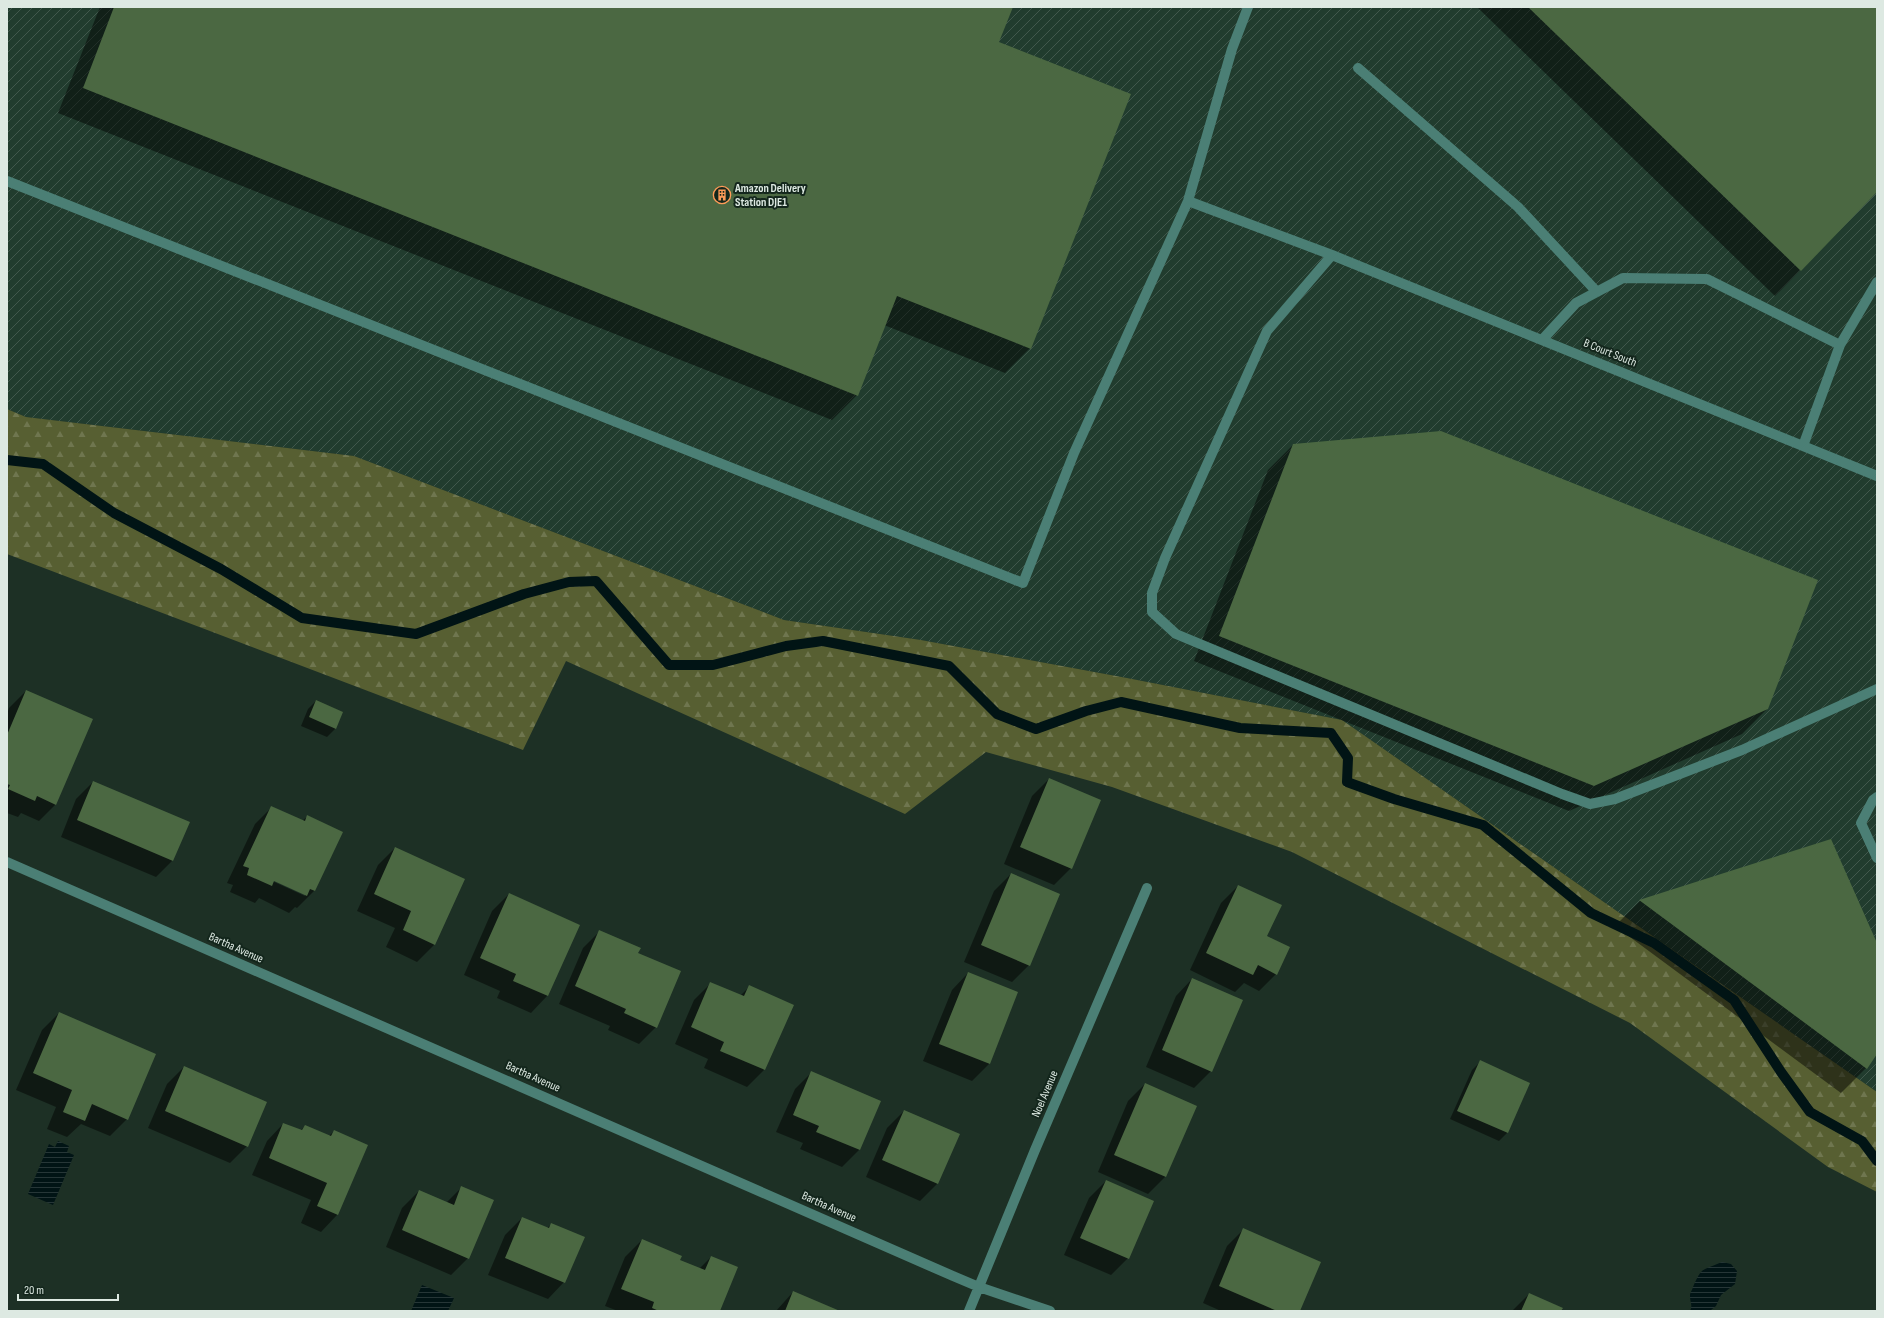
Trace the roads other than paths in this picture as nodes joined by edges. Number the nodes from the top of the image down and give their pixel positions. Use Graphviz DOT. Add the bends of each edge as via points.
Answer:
graph roads {
  1 [pos="1248,7"];
  2 [pos="1358,68"];
  3 [pos="7,181"];
  4 [pos="1188,201"];
  5 [pos="1332,255"];
  6 [pos="1877,282"];
  7 [pos="1597,292"];
  8 [pos="1542,340"];
  9 [pos="1840,345"];
  10 [pos="1803,446"];
  11 [pos="1877,476"];
  12 [pos="1877,689"];
  13 [pos="1877,797"];
  14 [pos="1877,858"];
  15 [pos="7,862"];
  16 [pos="1147,888"];
  17 [pos="979,1287"];
  18 [pos="969,1311"];
  19 [pos="1050,1311"];
  1 -- 4 [label="street" via="1232,49"];
  2 -- 7 [label="street" via="1518,207"];
  3 -- 4 [label="street" via="1023,583 1074,453"];
  4 -- 5 [label="street, B Court South"];
  5 -- 8 [label="street, B Court South"];
  5 -- 12 [label="street" via="1267,331 1165,558 1152,593 1152,612 1176,634 1590,804 1615,799 1669,780"];
  6 -- 9 [label="street"];
  7 -- 8 [label="street" via="1576,303"];
  7 -- 9 [label="street" via="1623,278 1707,279"];
  8 -- 10 [label="street, B Court South"];
  9 -- 10 [label="street"];
  10 -- 11 [label="street, B Court South"];
  13 -- 14 [label="street" via="1861,823"];
  15 -- 17 [label="street, Bartha Avenue"];
  16 -- 17 [label="street, Noel Avenue"];
  17 -- 18 [label="street, Noel Avenue"];
  17 -- 19 [label="street, Bartha Avenue"];
}
